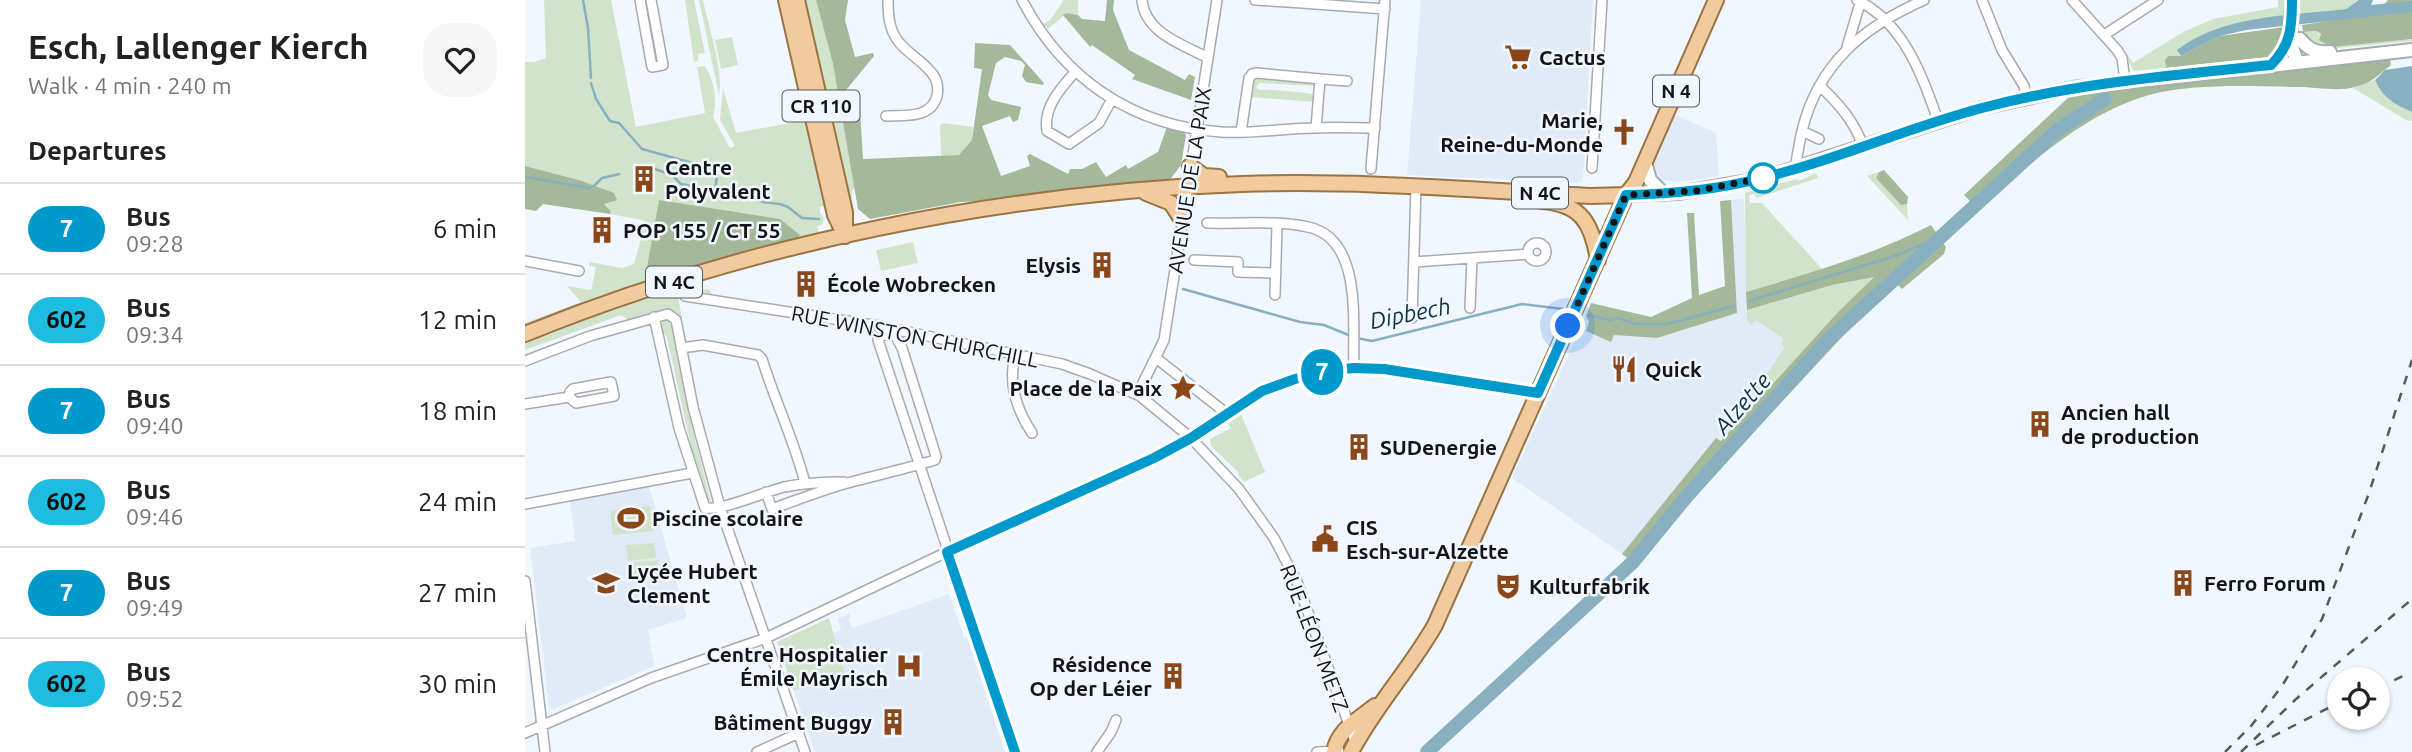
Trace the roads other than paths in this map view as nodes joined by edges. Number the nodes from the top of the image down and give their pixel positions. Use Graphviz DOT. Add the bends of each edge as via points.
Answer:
graph roads {
  1 [pos="640,0"];
  2 [pos="651,0"];
  3 [pos="786,0"];
  4 [pos="797,0"];
  5 [pos="888,0"];
  6 [pos="1022,0"];
  7 [pos="1142,0"];
  8 [pos="1217,0"];
  9 [pos="1255,0"];
  10 [pos="1602,0"];
  11 [pos="1707,0"];
  12 [pos="1716,0"];
  13 [pos="1860,0"];
  14 [pos="1924,0"];
  15 [pos="1982,0"];
  16 [pos="2072,0"];
  17 [pos="2158,0"];
  18 [pos="1288,1"];
  19 [pos="2292,2"];
  20 [pos="1385,5"];
  21 [pos="1885,19"];
  22 [pos="2105,36"];
  23 [pos="2295,40"];
  24 [pos="1847,47"];
  25 [pos="2412,50"];
  26 [pos="2373,54"];
  27 [pos="1208,58"];
  28 [pos="2297,62"];
  29 [pos="2271,65"];
  30 [pos="1075,72"];
  31 [pos="1320,79"];
  32 [pos="1347,81"];
  33 [pos="2125,81"];
  34 [pos="1820,86"];
  35 [pos="2027,97"];
  36 [pos="1112,99"];
  37 [pos="886,116"];
  38 [pos="1938,121"];
  39 [pos="1316,128"];
  40 [pos="1375,128"];
  41 [pos="1196,129"];
  42 [pos="1802,131"];
  43 [pos="1241,132"];
  44 [pos="1819,139"];
  45 [pos="1863,146"];
  46 [pos="1645,162"];
  47 [pos="1191,166"];
  48 [pos="1371,169"];
  49 [pos="1593,169"];
  50 [pos="1795,169"];
  51 [pos="1331,184"];
  52 [pos="1187,186"];
  53 [pos="1416,187"];
  54 [pos="1454,189"];
  55 [pos="1137,191"];
  56 [pos="1664,194"];
  57 [pos="1626,195"];
  58 [pos="998,207"];
  59 [pos="840,214"];
  60 [pos="1182,220"];
  61 [pos="1206,223"];
  62 [pos="1276,225"];
  63 [pos="845,236"];
  64 [pos="826,241"];
  65 [pos="1528,254"];
  66 [pos="1472,258"];
  67 [pos="1194,260"];
  68 [pos="1598,260"];
  69 [pos="525,261"];
  70 [pos="1414,262"];
  71 [pos="579,271"];
  72 [pos="1276,273"];
  73 [pos="1275,295"];
  74 [pos="685,296"];
  75 [pos="1470,308"];
  76 [pos="654,317"];
  77 [pos="1412,318"];
  78 [pos="525,334"];
  79 [pos="681,348"];
  80 [pos="1015,355"];
  81 [pos="1156,358"];
  82 [pos="525,361"];
  83 [pos="1354,368"];
  84 [pos="1538,393"];
  85 [pos="1140,396"];
  86 [pos="569,397"];
  87 [pos="525,404"];
  88 [pos="1227,413"];
  89 [pos="1032,433"];
  90 [pos="1191,438"];
  91 [pos="918,465"];
  92 [pos="692,473"];
  93 [pos="854,481"];
  94 [pos="805,483"];
  95 [pos="766,492"];
  96 [pos="525,504"];
  97 [pos="720,507"];
  98 [pos="947,552"];
  99 [pos="525,581"];
  100 [pos="766,638"];
  101 [pos="529,641"];
  102 [pos="1379,704"];
  103 [pos="1117,720"];
  104 [pos="542,726"];
  105 [pos="1349,726"];
  106 [pos="525,733"];
  107 [pos="799,733"];
  108 [pos="1344,750"];
  109 [pos="545,752"];
  110 [pos="757,752"];
  111 [pos="805,752"];
  112 [pos="1015,752"];
  113 [pos="1097,752"];
  114 [pos="1317,752"];
  1 -- 2 [label="street" via="653,66 663,65"];
  3 -- 59 [label="main road, CR 110"];
  4 -- 59 [label="main road, CR 110"];
  5 -- 37 [label="street" via="888,15 898,41 930,71 938,90 936,100 922,113"];
  6 -- 30 [label="street" via="1036,27"];
  7 -- 27 [label="street" via="1158,31"];
  8 -- 27 [label="street, AVENUE DE LA PAIX"];
  9 -- 18 [label="street"];
  10 -- 49 [label="street"];
  11 -- 57 [label="main road, N 4" via="1628,179"];
  12 -- 46 [label="main road, N 4"];
  13 -- 21 [label="street"];
  13 -- 24 [label="street"];
  14 -- 21 [label="street"];
  15 -- 35 [label="street"];
  16 -- 22 [label="street"];
  17 -- 22 [label="street"];
  18 -- 20 [label="street"];
  19 -- 23 [label="main road"];
  20 -- 40 [label="street"];
  21 -- 24 [label="street"];
  21 -- 38 [label="street" via="1911,54"];
  22 -- 33 [label="street" via="2122,58"];
  23 -- 26 [label="main road" via="2318,53"];
  23 -- 28 [label="main road"];
  23 -- 29 [label="main road"];
  24 -- 34 [label="street"];
  25 -- 26 [label="main road"];
  26 -- 28 [label="main road"];
  27 -- 41 [label="street, AVENUE DE LA PAIX"];
  28 -- 29 [label="main road"];
  29 -- 33 [label="main road"];
  30 -- 36 [label="street"];
  30 -- 36 [label="street" via="1052,102 1047,131 1069,144 1099,123"];
  31 -- 32 [label="street"];
  31 -- 39 [label="street"];
  31 -- 43 [label="street" via="1252,74"];
  33 -- 35 [label="main road"];
  34 -- 42 [label="street"];
  34 -- 45 [label="street" via="1850,118"];
  35 -- 38 [label="main road"];
  36 -- 41 [label="street" via="1136,112"];
  38 -- 45 [label="main road"];
  39 -- 40 [label="street"];
  39 -- 43 [label="street"];
  40 -- 48 [label="street"];
  41 -- 43 [label="street"];
  41 -- 47 [label="street, AVENUE DE LA PAIX"];
  42 -- 44 [label="street"];
  42 -- 50 [label="street"];
  45 -- 50 [label="main road"];
  46 -- 56 [label="main road" via="1650,180"];
  46 -- 57 [label="main road, N 4"];
  47 -- 51 [label="main road, N 4C" via="1204,176 1296,175"];
  47 -- 52 [label="street, AVENUE DE LA PAIX"];
  50 -- 56 [label="main road" via="1736,184"];
  51 -- 52 [label="main road, N 4C"];
  51 -- 53 [label="main road, N 4C"];
  52 -- 55 [label="main road, N 4C"];
  52 -- 60 [label="street, AVENUE DE LA PAIX"];
  53 -- 54 [label="main road, N 4C"];
  53 -- 70 [label="street"];
  54 -- 57 [label="main road, N 4C"];
  54 -- 68 [label="main road" via="1496,199 1568,206 1591,230"];
  55 -- 58 [label="main road, N 4C"];
  55 -- 60 [label="main road" via="1168,200"];
  56 -- 57 [label="main road"];
  57 -- 68 [label="main road, N 4"];
  58 -- 59 [label="main road, N 4C" via="966,206 866,225"];
  58 -- 63 [label="main road, N 4C"];
  59 -- 63 [label="main road, CR 110"];
  59 -- 64 [label="main road"];
  60 -- 81 [label="street, AVENUE DE LA PAIX" via="1164,340"];
  61 -- 62 [label="street"];
  62 -- 72 [label="street"];
  62 -- 83 [label="street" via="1309,227 1340,248 1352,293"];
  63 -- 64 [label="main road, N 4C"];
  64 -- 78 [label="main road, N 4C" via="646,290"];
  65 -- 66 [label="street"];
  66 -- 70 [label="street"];
  66 -- 75 [label="street"];
  67 -- 72 [label="street" via="1238,262 1238,272"];
  68 -- 84 [label="main road, N 4"];
  69 -- 71 [label="street"];
  70 -- 77 [label="street"];
  72 -- 73 [label="street"];
  74 -- 80 [label="street, RUE WINSTON CHURCHILL" via="879,326"];
  76 -- 79 [label="street" via="673,316"];
  76 -- 82 [label="street"];
  76 -- 92 [label="street"];
  79 -- 94 [label="street" via="703,345 762,359"];
  79 -- 97 [label="street"];
  80 -- 85 [label="street, RUE WINSTON CHURCHILL" via="1062,364"];
  80 -- 89 [label="street" via="1013,388 1022,419"];
  81 -- 85 [label="street"];
  81 -- 88 [label="street"];
  83 -- 84 [label="street"];
  83 -- 88 [label="street" via="1295,379 1262,391"];
  84 -- 102 [label="main road, N 4" via="1435,625"];
  85 -- 90 [label="street"];
  86 -- 86 [label="street" via="576,403 614,396 611,382 573,389"];
  86 -- 87 [label="street"];
  88 -- 90 [label="street"];
  90 -- 98 [label="street"];
  90 -- 105 [label="street, RUE LÉON METZ" via="1239,489 1287,561"];
  91 -- 91 [label="street" via="936,456 899,339 881,335 878,340"];
  91 -- 93 [label="street"];
  91 -- 98 [label="street"];
  92 -- 96 [label="street"];
  92 -- 97 [label="street" via="705,508"];
  93 -- 94 [label="street"];
  93 -- 95 [label="street" via="772,509"];
  94 -- 95 [label="street"];
  95 -- 97 [label="street"];
  97 -- 100 [label="street"];
  98 -- 100 [label="street"];
  98 -- 112 [label="street"];
  99 -- 101 [label="street"];
  100 -- 104 [label="street" via="651,678"];
  100 -- 107 [label="street"];
  101 -- 104 [label="street"];
  102 -- 105 [label="main road, N 4"];
  102 -- 108 [label="main road, N 4"];
  103 -- 113 [label="street"];
  104 -- 106 [label="street"];
  104 -- 109 [label="street"];
  105 -- 108 [label="street, RUE LÉON METZ"];
  105 -- 108 [label="main road, N 4" via="1338,737"];
  107 -- 110 [label="street"];
  107 -- 111 [label="street"];
  108 -- 114 [label="street"];
}
